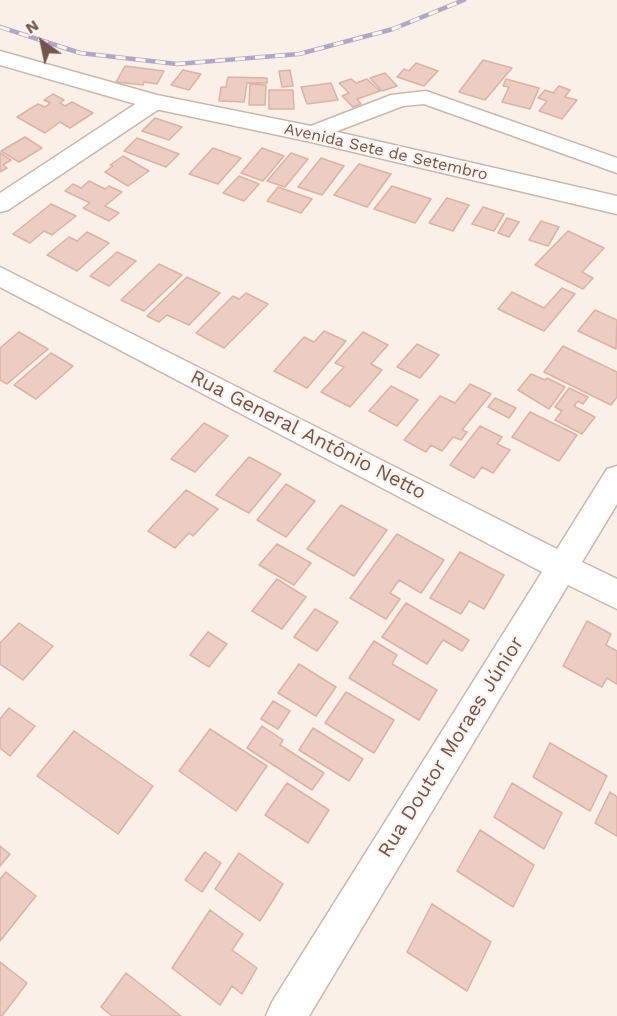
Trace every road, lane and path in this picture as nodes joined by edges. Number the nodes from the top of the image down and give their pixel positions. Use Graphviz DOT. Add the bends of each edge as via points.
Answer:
graph roads {
  1 [pos="0,58"];
  2 [pos="154,102"];
  3 [pos="311,134"];
  4 [pos="617,166"];
  5 [pos="0,204"];
  6 [pos="617,205"];
  7 [pos="0,276"];
  8 [pos="617,478"];
  9 [pos="562,567"];
  10 [pos="617,595"];
  11 [pos="286,1016"];
  1 -- 2 [label="street, Avenida Sete de Setembro"];
  2 -- 3 [label="street, Avenida Sete de Setembro"];
  2 -- 5 [label="street"];
  3 -- 4 [label="street" via="399,100 426,97"];
  3 -- 6 [label="street, Avenida Sete de Setembro"];
  7 -- 9 [label="street, Rua General Antônio Netto"];
  8 -- 9 [label="street, Rua Doutor Moraes Júnior"];
  9 -- 10 [label="street, Rua General Antônio Netto"];
  9 -- 11 [label="street, Rua Doutor Moraes Júnior"];
}
